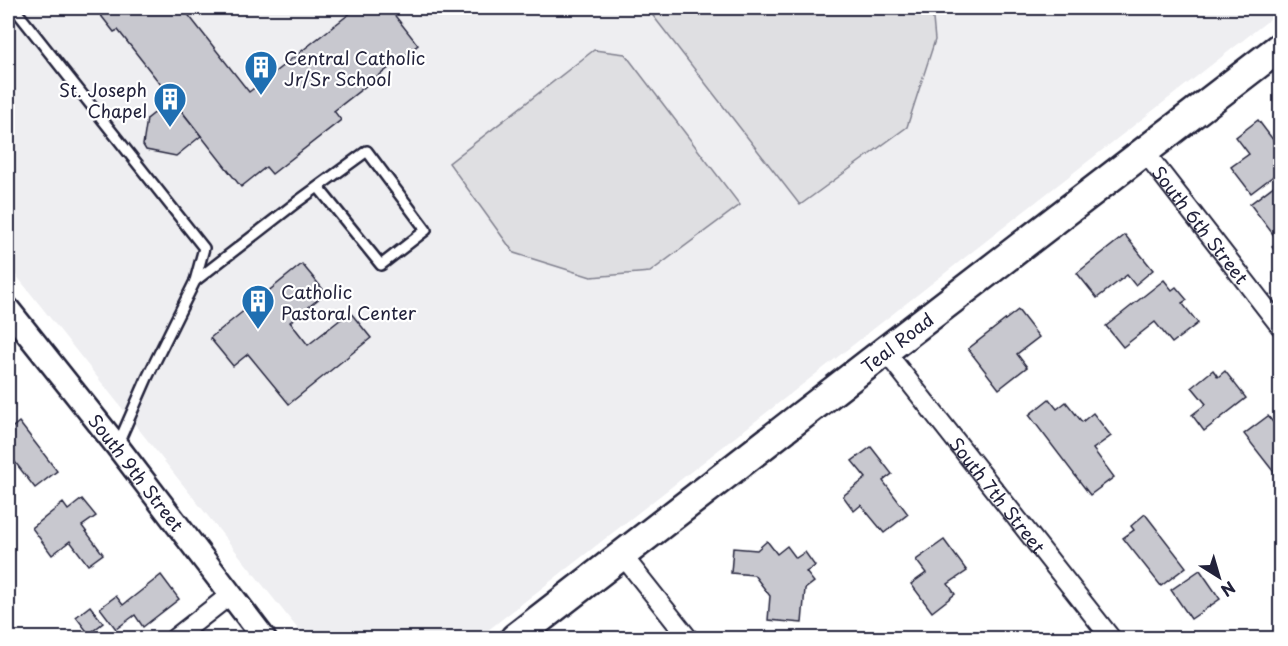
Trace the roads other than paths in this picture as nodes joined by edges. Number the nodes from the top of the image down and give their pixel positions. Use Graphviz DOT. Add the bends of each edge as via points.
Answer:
graph roads {
  1 [pos="14,8"];
  2 [pos="1281,47"];
  3 [pos="1144,151"];
  4 [pos="318,187"];
  5 [pos="195,281"];
  6 [pos="8,309"];
  7 [pos="1281,326"];
  8 [pos="885,351"];
  9 [pos="117,446"];
  10 [pos="623,556"];
  11 [pos="230,594"];
  12 [pos="175,639"];
  13 [pos="264,639"];
  14 [pos="515,639"];
  15 [pos="688,639"];
  16 [pos="1111,639"];
  1 -- 5 [label="lane" via="204,248"];
  2 -- 3 [label="main road, Teal Road"];
  3 -- 7 [label="street, South 6th Street"];
  3 -- 8 [label="main road, Teal Road"];
  4 -- 4 [label="lane" via="367,151 426,230 381,265"];
  4 -- 5 [label="lane"];
  5 -- 9 [label="lane"];
  6 -- 9 [label="street, South 9th Street"];
  8 -- 10 [label="main road, Teal Road"];
  8 -- 16 [label="street, South 7th Street"];
  9 -- 11 [label="street, South 9th Street"];
  10 -- 14 [label="main road, Teal Road"];
  10 -- 15 [label="street"];
  11 -- 12 [label="street"];
  11 -- 13 [label="street, South 9th Street"];
}
